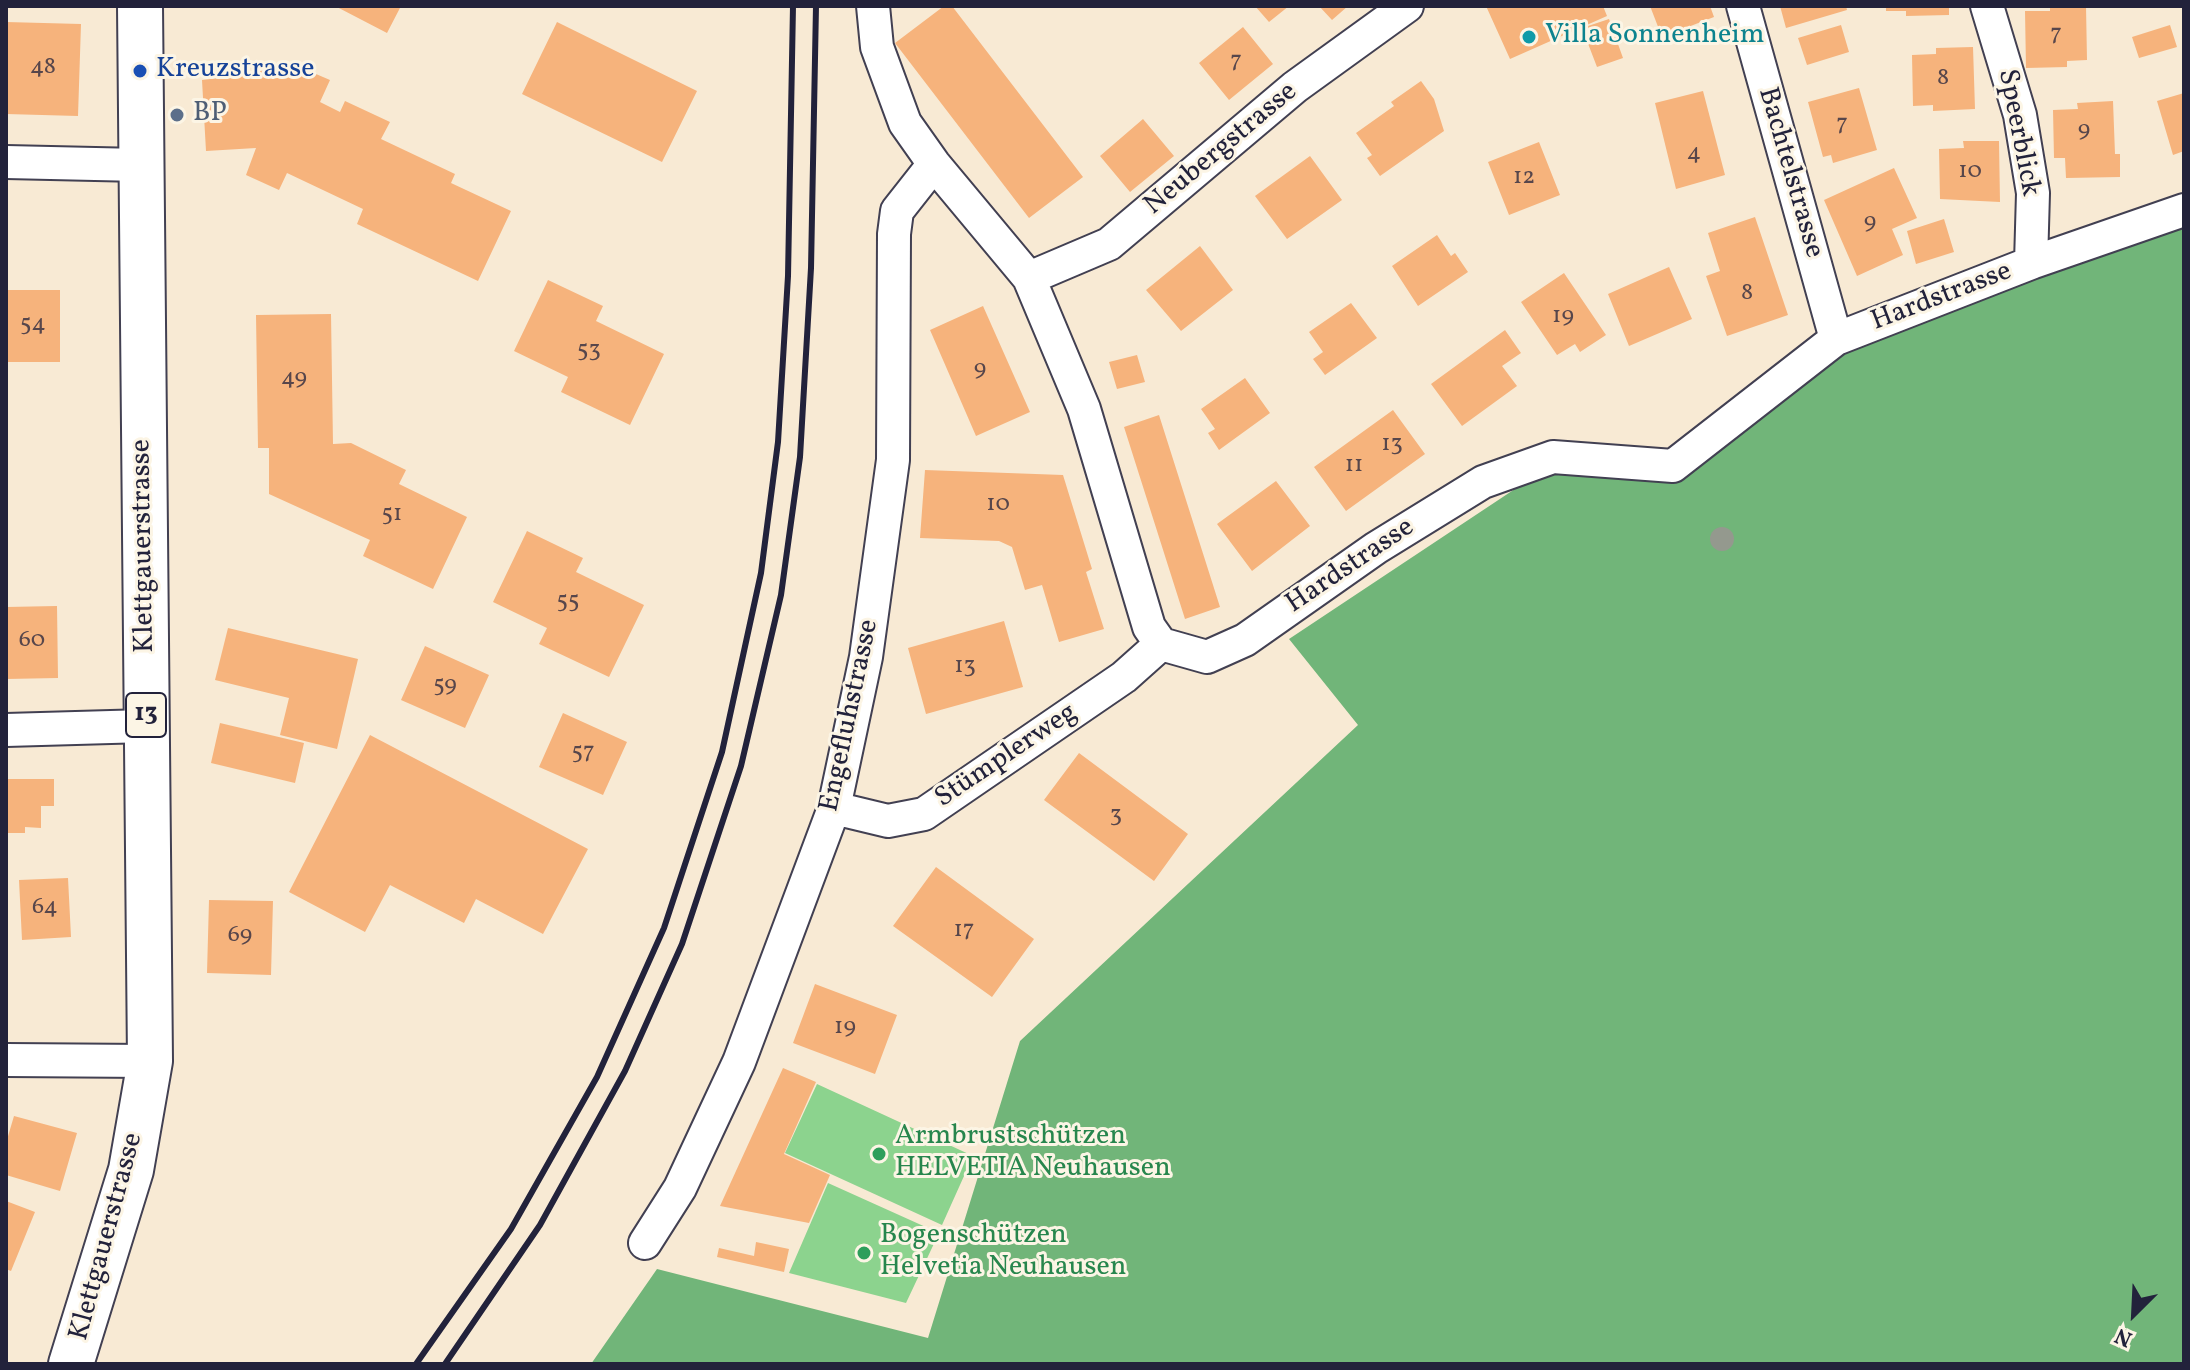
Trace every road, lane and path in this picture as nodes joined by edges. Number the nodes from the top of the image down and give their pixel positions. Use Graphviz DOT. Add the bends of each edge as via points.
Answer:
graph roads {
  1 [pos="140,6"];
  2 [pos="873,6"];
  3 [pos="1407,6"];
  4 [pos="1743,6"];
  5 [pos="1987,6"];
  6 [pos="6,162"];
  7 [pos="934,164"];
  8 [pos="140,165"];
  9 [pos="2184,210"];
  10 [pos="2031,263"];
  11 [pos="1029,278"];
  12 [pos="1836,339"];
  13 [pos="1161,644"];
  14 [pos="146,726"];
  15 [pos="6,730"];
  16 [pos="834,808"];
  17 [pos="6,1060"];
  18 [pos="150,1061"];
  19 [pos="645,1243"];
  20 [pos="71,1364"];
  1 -- 8 [label="main road, Klettgauerstrasse / 13"];
  2 -- 7 [label="street" via="877,47 905,123"];
  3 -- 11 [label="street, Neubergstrasse" via="1295,87 1109,244"];
  4 -- 12 [label="street, Bachtelstrasse"];
  5 -- 10 [label="street, Speerblick" via="2022,130 2033,193"];
  6 -- 8 [label="street"];
  7 -- 11 [label="street"];
  7 -- 16 [label="street, Engefluhstrasse" via="897,211 893,460 866,657"];
  8 -- 14 [label="main road, Klettgauerstrasse / 13"];
  9 -- 10 [label="street, Hardstrasse"];
  10 -- 12 [label="street, Hardstrasse"];
  11 -- 13 [label="street" via="1084,409 1149,627"];
  12 -- 13 [label="street, Hardstrasse" via="1673,466 1553,457 1483,482 1376,548 1245,640 1207,657"];
  13 -- 16 [label="street, Stümplerweg" via="1124,677 924,814 888,821"];
  14 -- 15 [label="street"];
  14 -- 18 [label="main road, Klettgauerstrasse / 13"];
  16 -- 19 [label="street, Engefluhstrasse" via="739,1062 680,1188"];
  17 -- 18 [label="street"];
  18 -- 20 [label="main road, Klettgauerstrasse / 13" via="131,1170"];
}
